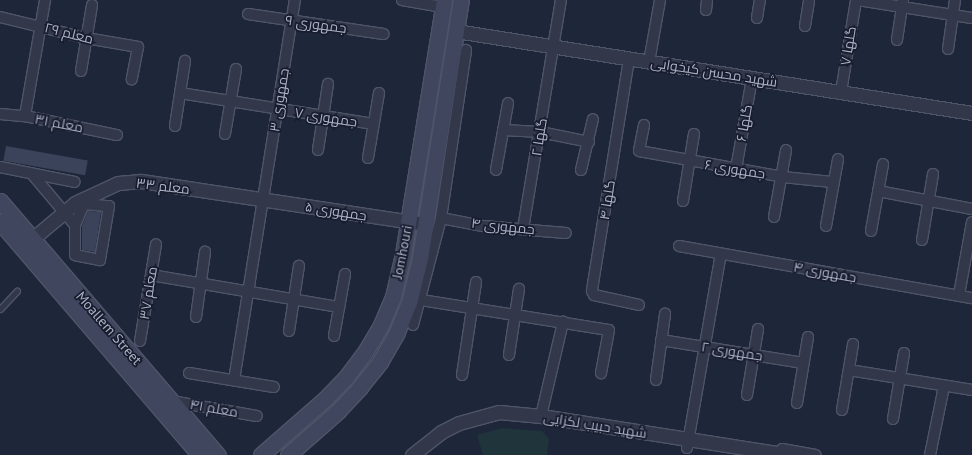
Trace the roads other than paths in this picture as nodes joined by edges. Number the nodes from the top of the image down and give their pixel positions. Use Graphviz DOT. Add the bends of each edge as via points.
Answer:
graph roads {
  1 [pos="44,0"];
  2 [pos="295,0"];
  3 [pos="402,0"];
  4 [pos="461,0"];
  5 [pos="561,0"];
  6 [pos="660,0"];
  7 [pos="760,0"];
  8 [pos="809,0"];
  9 [pos="857,0"];
  10 [pos="955,0"];
  11 [pos="443,4"];
  12 [pos="903,4"];
  13 [pos="92,5"];
  14 [pos="248,14"];
  15 [pos="953,15"];
  16 [pos="0,17"];
  17 [pos="757,18"];
  18 [pos="972,18"];
  19 [pos="292,21"];
  20 [pos="40,25"];
  21 [pos="805,26"];
  22 [pos="456,31"];
  23 [pos="384,34"];
  24 [pos="86,38"];
  25 [pos="897,40"];
  26 [pos="552,44"];
  27 [pos="948,49"];
  28 [pos="466,50"];
  29 [pos="629,59"];
  30 [pos="185,61"];
  31 [pos="649,62"];
  32 [pos="236,69"];
  33 [pos="81,71"];
  34 [pos="752,78"];
  35 [pos="132,80"];
  36 [pos="328,84"];
  37 [pos="841,92"];
  38 [pos="379,93"];
  39 [pos="180,94"];
  40 [pos="230,102"];
  41 [pos="508,103"];
  42 [pos="278,109"];
  43 [pos="972,113"];
  44 [pos="0,114"];
  45 [pos="25,116"];
  46 [pos="323,116"];
  47 [pos="592,119"];
  48 [pos="374,124"];
  49 [pos="644,125"];
  50 [pos="175,126"];
  51 [pos="503,130"];
  52 [pos="540,132"];
  53 [pos="225,134"];
  54 [pos="694,134"];
  55 [pos="117,135"];
  56 [pos="589,142"];
  57 [pos="318,150"];
  58 [pos="786,150"];
  59 [pos="368,158"];
  60 [pos="838,159"];
  61 [pos="690,162"];
  62 [pos="883,164"];
  63 [pos="0,167"];
  64 [pos="736,169"];
  65 [pos="496,170"];
  66 [pos="581,170"];
  67 [pos="440,173"];
  68 [pos="32,174"];
  69 [pos="933,174"];
  70 [pos="783,177"];
  71 [pos="75,182"];
  72 [pos="832,182"];
  73 [pos="878,191"];
  74 [pos="0,200"];
  75 [pos="263,200"];
  76 [pos="683,200"];
  77 [pos="928,200"];
  78 [pos="972,209"];
  79 [pos="63,213"];
  80 [pos="774,217"];
  81 [pos="441,218"];
  82 [pos="408,222"];
  83 [pos="972,222"];
  84 [pos="0,223"];
  85 [pos="425,224"];
  86 [pos="75,225"];
  87 [pos="826,226"];
  88 [pos="523,229"];
  89 [pos="871,231"];
  90 [pos="566,233"];
  91 [pos="922,240"];
  92 [pos="27,243"];
  93 [pos="156,244"];
  94 [pos="679,246"];
  95 [pos="205,252"];
  96 [pos="721,254"];
  97 [pos="299,266"];
  98 [pos="344,274"];
  99 [pos="150,275"];
  100 [pos="476,282"];
  101 [pos="201,284"];
  102 [pos="519,289"];
  103 [pos="17,291"];
  104 [pos="248,292"];
  105 [pos="959,295"];
  106 [pos="972,298"];
  107 [pos="294,300"];
  108 [pos="421,300"];
  109 [pos="639,305"];
  110 [pos="339,307"];
  111 [pos="473,307"];
  112 [pos="0,309"];
  113 [pos="516,314"];
  114 [pos="665,314"];
  115 [pos="196,317"];
  116 [pos="563,322"];
  117 [pos="413,325"];
  118 [pos="758,329"];
  119 [pos="289,331"];
  120 [pos="334,336"];
  121 [pos="808,337"];
  122 [pos="661,340"];
  123 [pos="140,341"];
  124 [pos="853,344"];
  125 [pos="706,347"];
  126 [pos="904,353"];
  127 [pos="508,355"];
  128 [pos="753,355"];
  129 [pos="803,363"];
  130 [pos="849,370"];
  131 [pos="189,373"];
  132 [pos="601,373"];
  133 [pos="462,375"];
  134 [pos="899,378"];
  135 [pos="234,380"];
  136 [pos="656,380"];
  137 [pos="944,386"];
  138 [pos="274,387"];
  139 [pos="972,390"];
  140 [pos="746,395"];
  141 [pos="172,401"];
  142 [pos="797,403"];
  143 [pos="842,410"];
  144 [pos="257,416"];
  145 [pos="541,416"];
  146 [pos="893,419"];
  147 [pos="555,423"];
  148 [pos="688,440"];
  149 [pos="200,455"];
  150 [pos="218,455"];
  151 [pos="261,455"];
  152 [pos="288,455"];
  153 [pos="412,455"];
  154 [pos="425,455"];
  155 [pos="733,455"];
  156 [pos="789,455"];
  157 [pos="816,455"];
  158 [pos="930,455"];
  1 -- 20 [label="street"];
  2 -- 19 [label="street, جمهوری ۳"];
  3 -- 11 [label="street"];
  4 -- 22 [label="main road, Jomhouri"];
  5 -- 26 [label="street, گلها ۲"];
  6 -- 31 [label="street"];
  7 -- 17 [label="street"];
  8 -- 21 [label="street"];
  9 -- 12 [label="street"];
  9 -- 37 [label="street, گلها ۷"];
  10 -- 15 [label="street"];
  11 -- 82 [label="main road, Jomhouri"];
  12 -- 15 [label="street"];
  12 -- 25 [label="street"];
  13 -- 24 [label="street"];
  14 -- 19 [label="street, جمهوری ۹"];
  15 -- 18 [label="street"];
  15 -- 27 [label="street"];
  16 -- 20 [label="street, معلم ۲۹"];
  19 -- 23 [label="street, جمهوری ۹"];
  19 -- 42 [label="street, جمهوری ۳"];
  20 -- 24 [label="street, معلم ۲۹"];
  20 -- 45 [label="street"];
  22 -- 26 [label="street, شهید محسن کیخوایی"];
  22 -- 67 [label="main road, Jomhouri"];
  24 -- 33 [label="street"];
  24 -- 35 [label="street, معلم ۲۹" via="138,47"];
  26 -- 29 [label="street, شهید محسن کیخوایی"];
  26 -- 52 [label="street, گلها ۲"];
  28 -- 67 [label="street"];
  29 -- 31 [label="street, شهید محسن کیخوایی"];
  29 -- 109 [label="street, گلها ۴" via="592,291 594,295"];
  30 -- 39 [label="street"];
  31 -- 34 [label="street, شهید محسن کیخوایی"];
  32 -- 40 [label="street"];
  34 -- 37 [label="street, شهید محسن کیخوایی"];
  34 -- 64 [label="street, گلها ۶"];
  36 -- 46 [label="street"];
  37 -- 43 [label="street, شهید محسن کیخوایی"];
  38 -- 48 [label="street"];
  39 -- 40 [label="street, جمهوری ۷"];
  39 -- 50 [label="street"];
  40 -- 42 [label="street, جمهوری ۷"];
  40 -- 53 [label="street"];
  41 -- 51 [label="street"];
  42 -- 46 [label="street, جمهوری ۷"];
  42 -- 75 [label="street, جمهوری ۳"];
  44 -- 45 [label="street, معلم ۳۱"];
  45 -- 55 [label="street, معلم ۳۱"];
  46 -- 48 [label="street, جمهوری ۷"];
  46 -- 57 [label="street"];
  47 -- 56 [label="street"];
  48 -- 59 [label="street"];
  49 -- 61 [label="street, جمهوری ۶" via="639,151"];
  51 -- 52 [label="street"];
  51 -- 65 [label="street"];
  52 -- 56 [label="street"];
  52 -- 88 [label="street, گلها ۲"];
  54 -- 61 [label="street"];
  56 -- 66 [label="street"];
  58 -- 70 [label="street"];
  60 -- 72 [label="street"];
  61 -- 64 [label="street, جمهوری ۶"];
  61 -- 76 [label="street"];
  62 -- 73 [label="street"];
  63 -- 68 [label="street"];
  64 -- 70 [label="street, جمهوری ۶"];
  67 -- 81 [label="street"];
  67 -- 85 [label="main road, Jomhouri"];
  68 -- 71 [label="street"];
  68 -- 79 [label="street"];
  69 -- 77 [label="street"];
  70 -- 72 [label="street, جمهوری ۶"];
  70 -- 80 [label="street"];
  72 -- 87 [label="street"];
  73 -- 77 [label="street"];
  73 -- 89 [label="street"];
  74 -- 92 [label="main road, Moallem Street"];
  75 -- 79 [label="street, معلم ۳۳" via="141,181 118,182 97,191"];
  75 -- 82 [label="street, جمهوری ۵"];
  75 -- 104 [label="street, جمهوری ۳"];
  77 -- 78 [label="street"];
  77 -- 91 [label="street"];
  79 -- 86 [label="street"];
  79 -- 92 [label="street, معلم ۳۳"];
  81 -- 88 [label="street, جمهوری ۴" via="483,226"];
  81 -- 108 [label="street"];
  82 -- 85 [label="street, جمهوری ۵"];
  82 -- 151 [label="main road, Jomhouri" via="393,297 381,325 365,352 326,398"];
  83 -- 105 [label="street"];
  84 -- 92 [label="main road, Moallem Street"];
  85 -- 152 [label="main road, Jomhouri" via="410,299 397,332 380,362 338,411"];
  86 -- 86 [label="street" via="75,255 100,260 109,206 84,204"];
  88 -- 90 [label="street, جمهوری ۴"];
  92 -- 141 [label="main road, Moallem Street"];
  92 -- 149 [label="main road, Moallem Street"];
  93 -- 99 [label="street, معلم ۳۷"];
  94 -- 96 [label="street, جمهوری ۴"];
  95 -- 101 [label="street"];
  96 -- 105 [label="street, جمهوری ۴"];
  96 -- 125 [label="street"];
  97 -- 107 [label="street"];
  98 -- 110 [label="street"];
  99 -- 101 [label="street"];
  99 -- 123 [label="street, معلم ۳۷"];
  100 -- 111 [label="street"];
  101 -- 104 [label="street"];
  101 -- 115 [label="street"];
  102 -- 113 [label="street"];
  103 -- 112 [label="lane"];
  104 -- 107 [label="street"];
  104 -- 135 [label="street, جمهوری ۳"];
  105 -- 106 [label="street, جمهوری ۴"];
  107 -- 110 [label="street"];
  107 -- 119 [label="street"];
  108 -- 111 [label="street"];
  108 -- 117 [label="street"];
  110 -- 120 [label="street"];
  111 -- 113 [label="street"];
  111 -- 133 [label="street"];
  113 -- 116 [label="street"];
  113 -- 127 [label="street"];
  114 -- 122 [label="street"];
  116 -- 132 [label="street" via="609,330"];
  116 -- 145 [label="street"];
  118 -- 128 [label="street"];
  121 -- 129 [label="street"];
  122 -- 125 [label="street, جمهوری ۲"];
  122 -- 136 [label="street"];
  124 -- 130 [label="street"];
  125 -- 128 [label="street, جمهوری ۲"];
  125 -- 148 [label="street"];
  126 -- 134 [label="street"];
  128 -- 129 [label="street, جمهوری ۲"];
  128 -- 140 [label="street"];
  129 -- 142 [label="street"];
  130 -- 134 [label="street"];
  130 -- 143 [label="street"];
  131 -- 135 [label="street"];
  134 -- 137 [label="street"];
  134 -- 146 [label="street"];
  135 -- 138 [label="street"];
  137 -- 139 [label="street"];
  137 -- 158 [label="street"];
  141 -- 144 [label="street, معلم ۴۱"];
  141 -- 150 [label="main road, Moallem Street"];
  145 -- 147 [label="street, شهید حبیب لکزایی"];
  145 -- 153 [label="street, شهید حبیب لکزایی" via="499,412 478,417 441,432"];
  147 -- 148 [label="street, شهید حبیب لکزایی"];
  147 -- 154 [label="street, شهید حبیب لکزایی" via="500,421 480,425 446,440"];
  148 -- 155 [label="street, شهید حبیب لکزایی"];
  148 -- 156 [label="street, شهید حبیب لکزایی"];
  148 -- 157 [label="street"];
}
